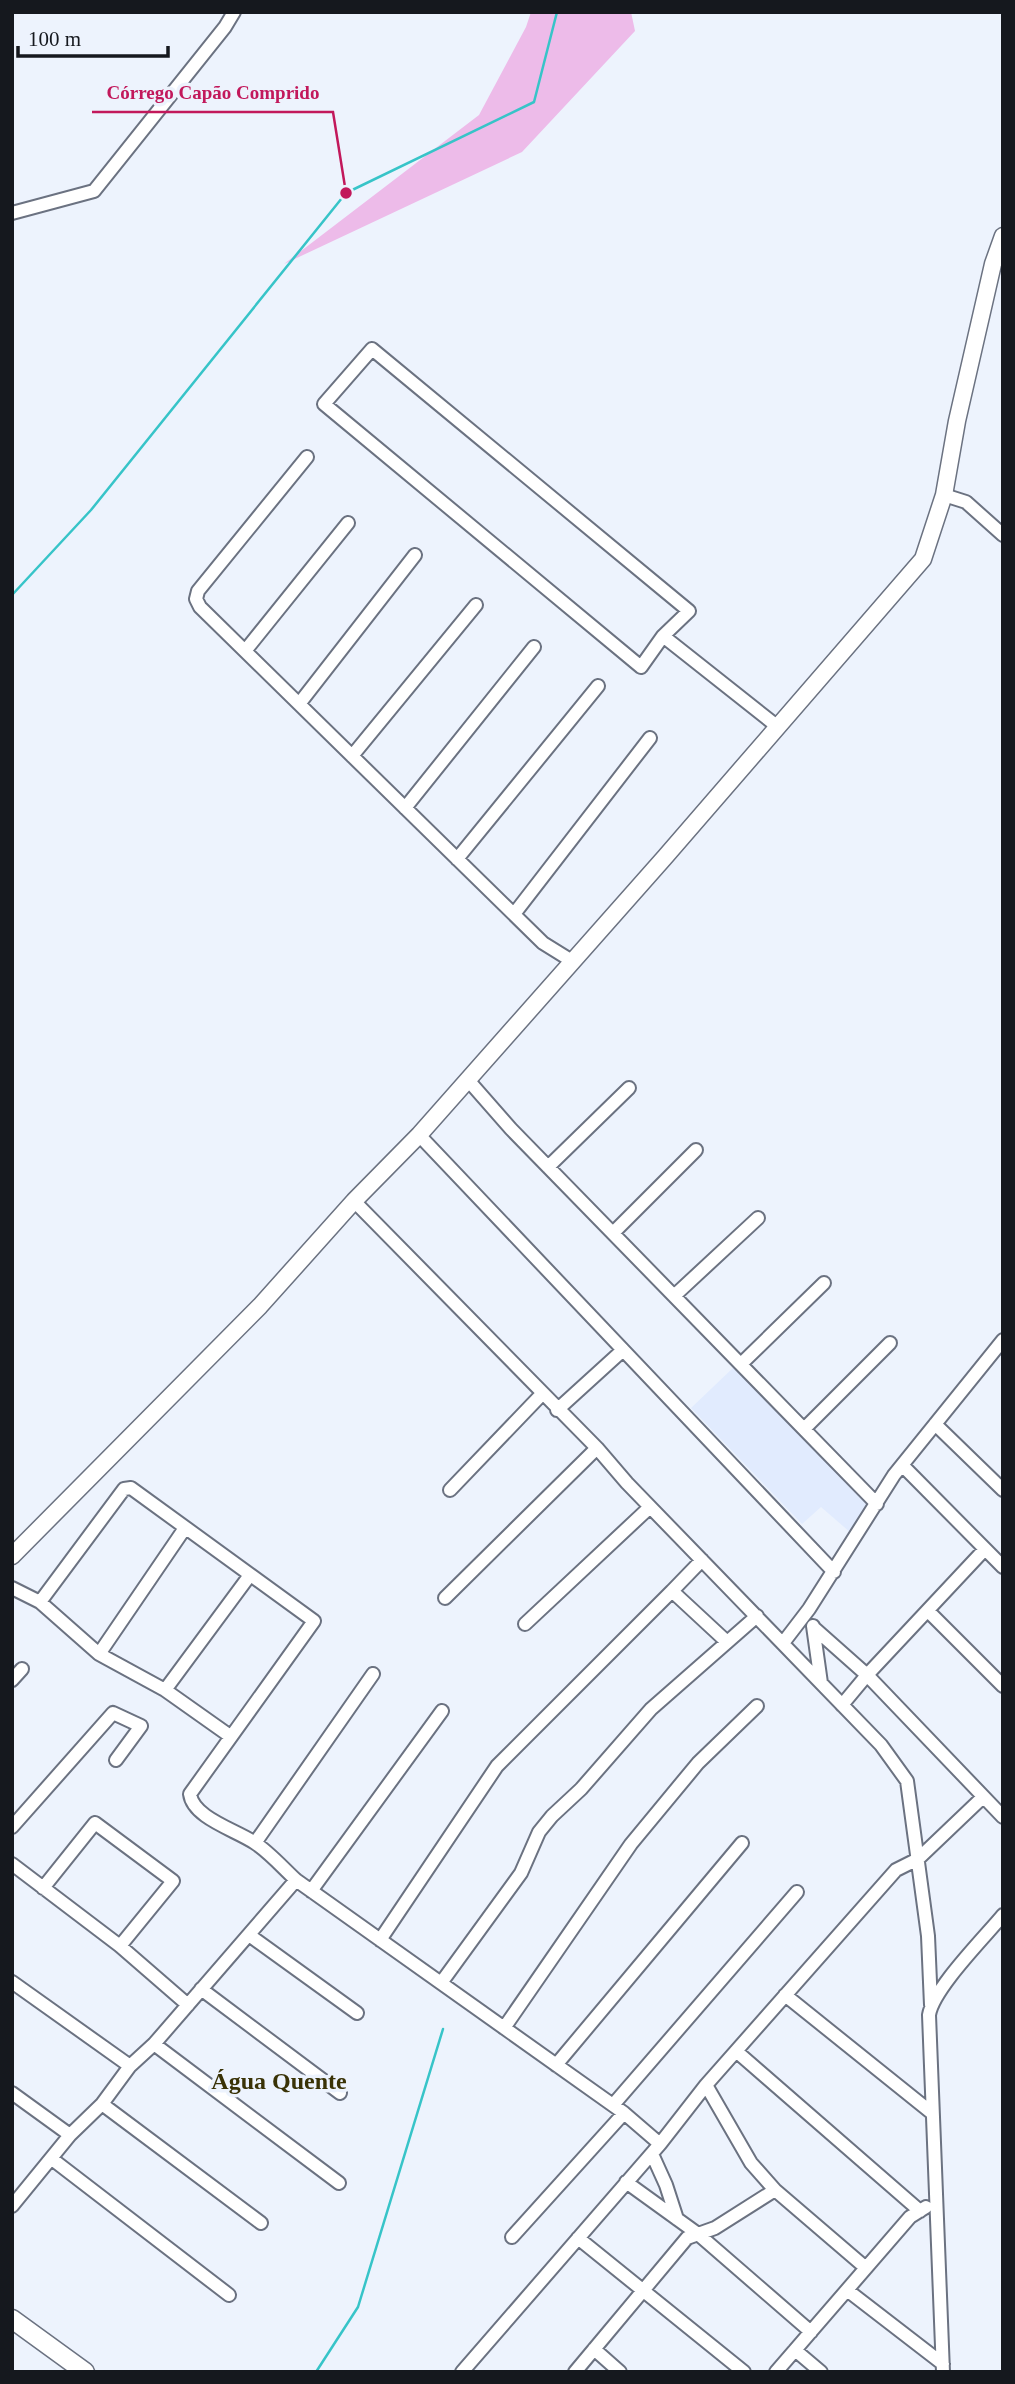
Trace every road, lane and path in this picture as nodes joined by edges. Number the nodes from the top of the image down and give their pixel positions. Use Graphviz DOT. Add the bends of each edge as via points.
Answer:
graph roads {
  1 [pos="234,12"];
  2 [pos="12,213"];
  3 [pos="1003,236"];
  4 [pos="307,457"];
  5 [pos="944,495"];
  6 [pos="348,523"];
  7 [pos="1003,535"];
  8 [pos="415,555"];
  9 [pos="476,605"];
  10 [pos="663,636"];
  11 [pos="534,647"];
  12 [pos="245,651"];
  13 [pos="598,686"];
  14 [pos="299,704"];
  15 [pos="778,727"];
  16 [pos="650,738"];
  17 [pos="352,756"];
  18 [pos="405,808"];
  19 [pos="457,859"];
  20 [pos="514,914"];
  21 [pos="572,961"];
  22 [pos="468,1080"];
  23 [pos="629,1088"];
  24 [pos="419,1135"];
  25 [pos="696,1150"];
  26 [pos="548,1167"];
  27 [pos="354,1200"];
  28 [pos="758,1218"];
  29 [pos="613,1233"];
  30 [pos="824,1283"];
  31 [pos="674,1296"];
  32 [pos="1003,1340"];
  33 [pos="890,1343"];
  34 [pos="623,1350"];
  35 [pos="993,1353"];
  36 [pos="1003,1362"];
  37 [pos="741,1364"];
  38 [pos="542,1394"];
  39 [pos="557,1410"];
  40 [pos="935,1424"];
  41 [pos="804,1429"];
  42 [pos="597,1448"];
  43 [pos="902,1465"];
  44 [pos="450,1490"];
  45 [pos="1003,1490"];
  46 [pos="877,1504"];
  47 [pos="650,1507"];
  48 [pos="185,1528"];
  49 [pos="985,1549"];
  50 [pos="12,1556"];
  51 [pos="702,1560"];
  52 [pos="1003,1567"];
  53 [pos="834,1572"];
  54 [pos="250,1574"];
  55 [pos="12,1588"];
  56 [pos="672,1591"];
  57 [pos="445,1598"];
  58 [pos="40,1602"];
  59 [pos="809,1609"];
  60 [pos="928,1611"];
  61 [pos="757,1616"];
  62 [pos="525,1625"];
  63 [pos="814,1629"];
  64 [pos="727,1642"];
  65 [pos="783,1643"];
  66 [pos="99,1654"];
  67 [pos="22,1670"];
  68 [pos="373,1674"];
  69 [pos="867,1675"];
  70 [pos="12,1680"];
  71 [pos="821,1683"];
  72 [pos="1003,1686"];
  73 [pos="165,1690"];
  74 [pos="842,1705"];
  75 [pos="757,1706"];
  76 [pos="442,1711"];
  77 [pos="230,1736"];
  78 [pos="116,1760"];
  79 [pos="983,1797"];
  80 [pos="1003,1817"];
  81 [pos="12,1827"];
  82 [pos="255,1843"];
  83 [pos="743,1843"];
  84 [pos="918,1859"];
  85 [pos="12,1864"];
  86 [pos="296,1880"];
  87 [pos="43,1888"];
  88 [pos="311,1891"];
  89 [pos="797,1892"];
  90 [pos="1003,1915"];
  91 [pos="249,1935"];
  92 [pos="380,1940"];
  93 [pos="120,1946"];
  94 [pos="12,1982"];
  95 [pos="441,1983"];
  96 [pos="201,1989"];
  97 [pos="785,1995"];
  98 [pos="188,2005"];
  99 [pos="931,2005"];
  100 [pos="357,2013"];
  101 [pos="504,2028"];
  102 [pos="154,2044"];
  103 [pos="736,2051"];
  104 [pos="556,2065"];
  105 [pos="130,2066"];
  106 [pos="706,2085"];
  107 [pos="12,2092"];
  108 [pos="340,2093"];
  109 [pos="102,2104"];
  110 [pos="619,2109"];
  111 [pos="932,2113"];
  112 [pos="70,2135"];
  113 [pos="656,2149"];
  114 [pos="52,2159"];
  115 [pos="626,2182"];
  116 [pos="339,2183"];
  117 [pos="775,2190"];
  118 [pos="935,2202"];
  119 [pos="12,2206"];
  120 [pos="920,2211"];
  121 [pos="677,2219"];
  122 [pos="261,2223"];
  123 [pos="698,2234"];
  124 [pos="513,2238"];
  125 [pos="578,2238"];
  126 [pos="866,2268"];
  127 [pos="643,2290"];
  128 [pos="848,2290"];
  129 [pos="229,2295"];
  130 [pos="12,2319"];
  131 [pos="811,2332"];
  132 [pos="594,2349"];
  133 [pos="795,2350"];
  134 [pos="943,2368"];
  135 [pos="85,2372"];
  136 [pos="462,2372"];
  137 [pos="575,2372"];
  138 [pos="620,2372"];
  139 [pos="744,2372"];
  140 [pos="776,2372"];
  141 [pos="821,2372"];
  1 -- 2 [label="street" via="94,191"];
  3 -- 5 [label="street" via="957,421"];
  4 -- 12 [label="street" via="198,591 200,607"];
  5 -- 7 [label="street" via="966,502"];
  5 -- 15 [label="street" via="923,559"];
  6 -- 12 [label="street"];
  8 -- 14 [label="street"];
  9 -- 17 [label="street"];
  10 -- 10 [label="street" via="641,667 324,404 372,349 689,611"];
  10 -- 15 [label="street"];
  11 -- 18 [label="street"];
  12 -- 14 [label="street"];
  13 -- 19 [label="street"];
  14 -- 17 [label="street"];
  15 -- 21 [label="street"];
  16 -- 20 [label="street"];
  17 -- 18 [label="street"];
  18 -- 19 [label="street"];
  19 -- 20 [label="street"];
  20 -- 21 [label="street" via="543,943"];
  21 -- 22 [label="street"];
  22 -- 24 [label="street"];
  22 -- 26 [label="street"];
  23 -- 26 [label="street"];
  24 -- 27 [label="street"];
  24 -- 34 [label="street"];
  25 -- 29 [label="street"];
  26 -- 29 [label="street"];
  27 -- 38 [label="street"];
  27 -- 50 [label="street" via="260,1306"];
  28 -- 31 [label="street"];
  29 -- 31 [label="street"];
  30 -- 37 [label="street"];
  31 -- 37 [label="street"];
  32 -- 35 [label="street"];
  33 -- 41 [label="street"];
  34 -- 39 [label="street"];
  34 -- 53 [label="street"];
  35 -- 36 [label="street"];
  35 -- 40 [label="street"];
  37 -- 41 [label="street"];
  38 -- 39 [label="street"];
  38 -- 44 [label="street"];
  39 -- 42 [label="street"];
  40 -- 43 [label="street"];
  40 -- 45 [label="street"];
  41 -- 46 [label="street"];
  42 -- 47 [label="street"];
  42 -- 57 [label="street"];
  43 -- 46 [label="street"];
  43 -- 49 [label="street"];
  46 -- 53 [label="street"];
  47 -- 51 [label="street"];
  47 -- 62 [label="street"];
  48 -- 54 [label="street"];
  48 -- 58 [label="street" via="131,1488 124,1489"];
  48 -- 66 [label="street"];
  49 -- 52 [label="street"];
  49 -- 60 [label="street"];
  51 -- 56 [label="street"];
  51 -- 61 [label="street"];
  53 -- 59 [label="street"];
  54 -- 73 [label="street"];
  54 -- 77 [label="street" via="314,1621"];
  55 -- 58 [label="street"];
  56 -- 64 [label="street"];
  56 -- 92 [label="street" via="497,1766"];
  58 -- 66 [label="street"];
  59 -- 63 [label="street"];
  59 -- 65 [label="street"];
  60 -- 69 [label="street"];
  60 -- 72 [label="street"];
  61 -- 64 [label="street"];
  61 -- 65 [label="street"];
  63 -- 69 [label="street"];
  63 -- 71 [label="street"];
  64 -- 95 [label="street" via="651,1709 552,1816 539,1832 521,1873"];
  65 -- 71 [label="street"];
  66 -- 73 [label="street"];
  67 -- 70 [label="street"];
  68 -- 82 [label="street"];
  69 -- 74 [label="street"];
  69 -- 79 [label="street"];
  71 -- 74 [label="street"];
  73 -- 77 [label="street"];
  74 -- 84 [label="street" via="881,1745 907,1781"];
  75 -- 101 [label="street" via="698,1763 631,1844"];
  76 -- 88 [label="street"];
  77 -- 82 [label="street" via="190,1794 191,1801 202,1813"];
  78 -- 81 [label="street" via="141,1726 113,1713"];
  79 -- 80 [label="street"];
  79 -- 84 [label="street"];
  82 -- 86 [label="street"];
  83 -- 104 [label="street"];
  84 -- 97 [label="street" via="896,1870"];
  84 -- 99 [label="street"];
  85 -- 87 [label="street"];
  86 -- 88 [label="street"];
  86 -- 91 [label="street"];
  87 -- 93 [label="street"];
  87 -- 93 [label="street" via="95,1823 173,1881"];
  88 -- 92 [label="street"];
  89 -- 110 [label="street"];
  90 -- 99 [label="street"];
  91 -- 96 [label="street"];
  91 -- 100 [label="street"];
  92 -- 95 [label="street"];
  93 -- 98 [label="street"];
  94 -- 105 [label="street"];
  95 -- 101 [label="street"];
  96 -- 98 [label="street"];
  96 -- 108 [label="street"];
  97 -- 103 [label="street"];
  97 -- 111 [label="street"];
  98 -- 102 [label="street"];
  99 -- 111 [label="street"];
  101 -- 104 [label="street"];
  102 -- 105 [label="street"];
  102 -- 116 [label="street"];
  103 -- 106 [label="street"];
  103 -- 120 [label="street"];
  104 -- 110 [label="street"];
  105 -- 109 [label="street"];
  106 -- 113 [label="street"];
  106 -- 117 [label="street" via="751,2163"];
  107 -- 112 [label="street"];
  109 -- 112 [label="street"];
  109 -- 122 [label="street"];
  110 -- 113 [label="street"];
  110 -- 124 [label="street"];
  111 -- 118 [label="street"];
  112 -- 114 [label="street"];
  113 -- 115 [label="street"];
  113 -- 121 [label="street"];
  114 -- 119 [label="street"];
  114 -- 129 [label="street"];
  115 -- 121 [label="street"];
  115 -- 125 [label="street"];
  117 -- 123 [label="street"];
  117 -- 126 [label="street"];
  118 -- 120 [label="street"];
  118 -- 134 [label="street"];
  120 -- 126 [label="street"];
  121 -- 123 [label="street"];
  123 -- 127 [label="street" via="687,2238"];
  123 -- 131 [label="street"];
  125 -- 127 [label="street"];
  125 -- 136 [label="street"];
  126 -- 128 [label="street"];
  127 -- 132 [label="street"];
  127 -- 139 [label="street"];
  128 -- 131 [label="street"];
  128 -- 134 [label="street"];
  130 -- 135 [label="main road"];
  131 -- 133 [label="street"];
  132 -- 137 [label="street"];
  132 -- 138 [label="street"];
  133 -- 140 [label="street"];
  133 -- 141 [label="street"];
}
